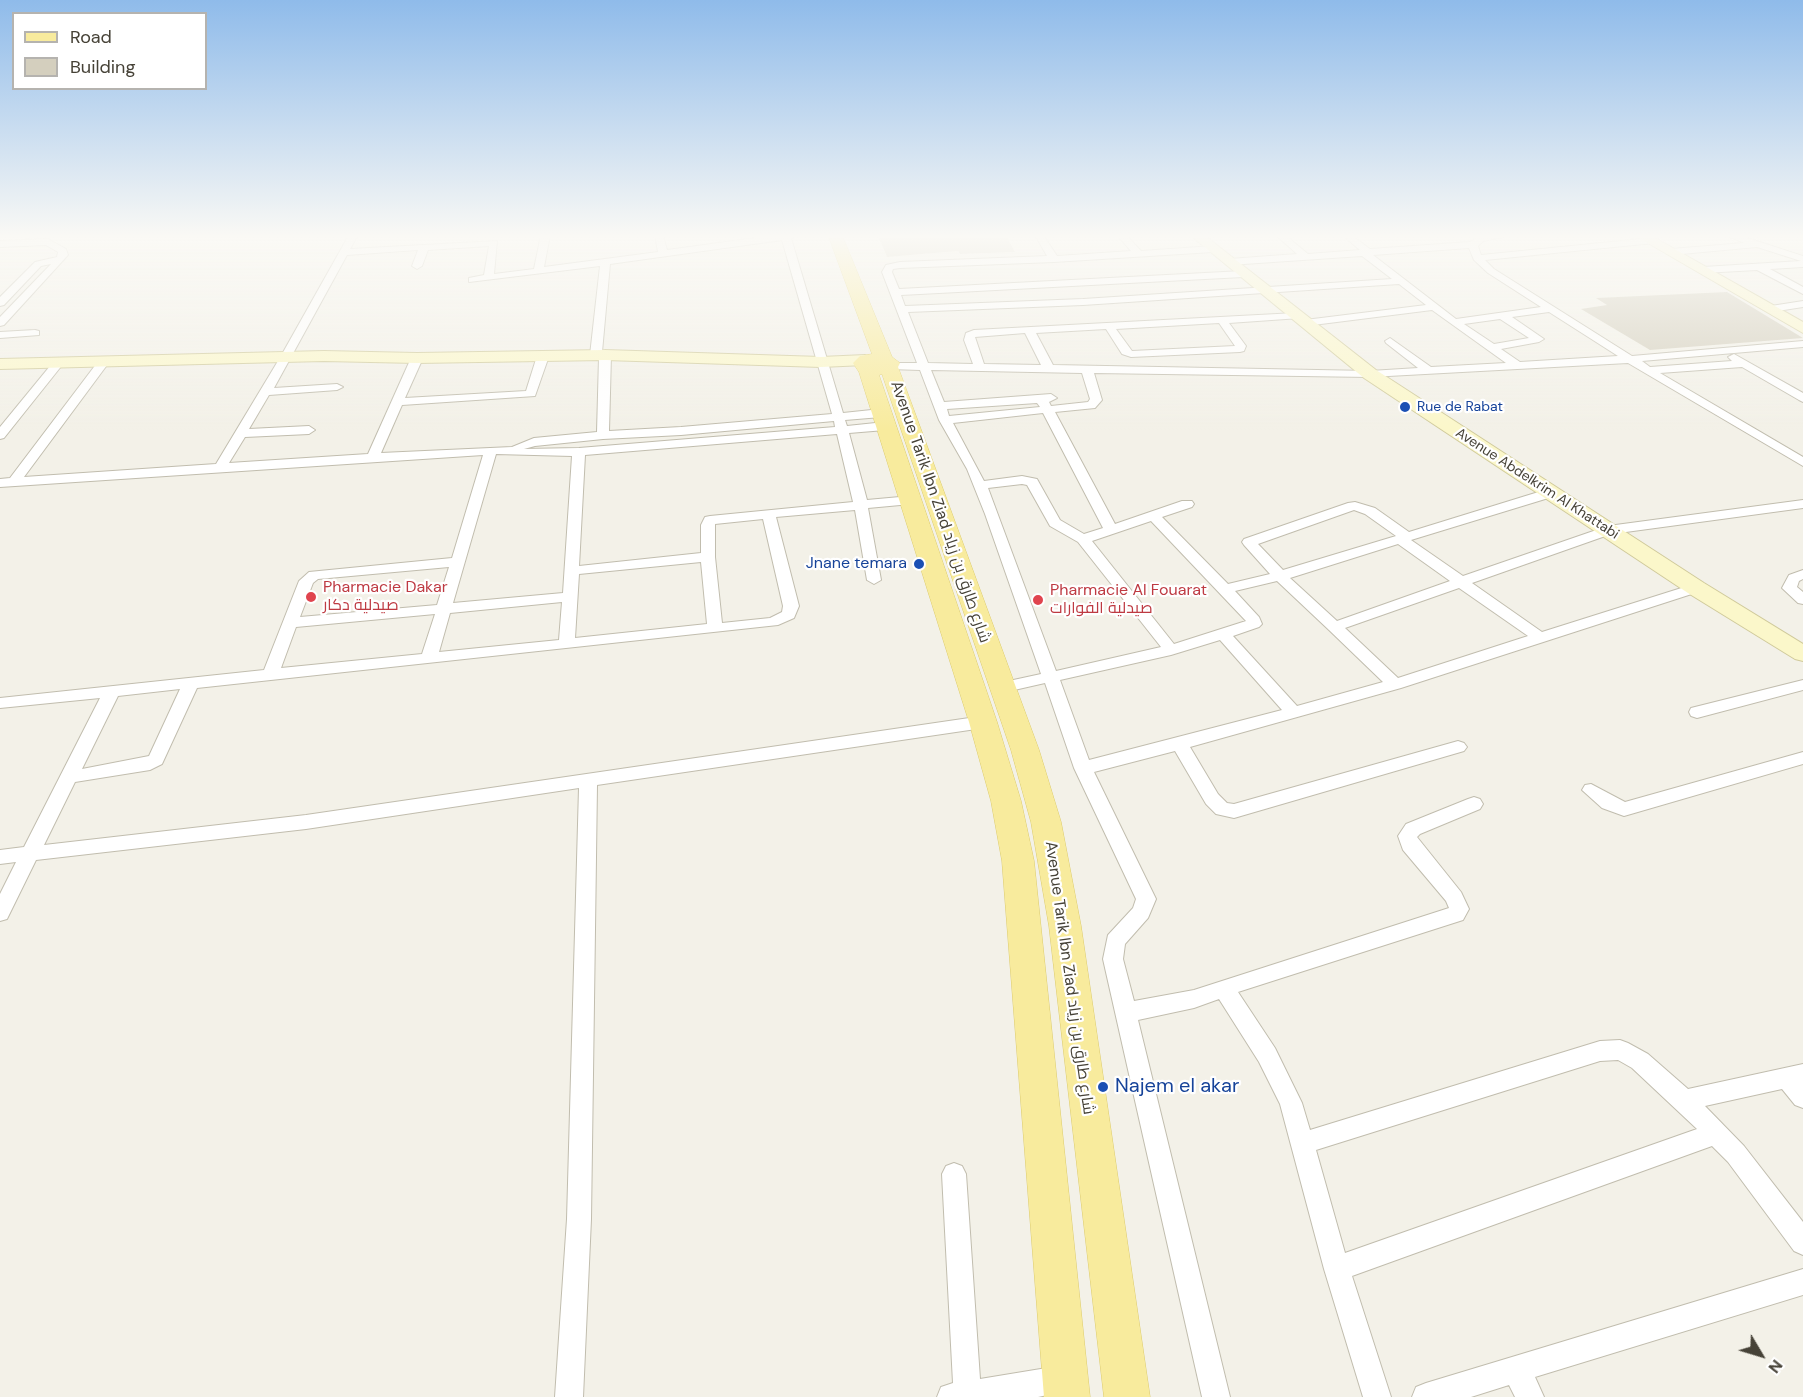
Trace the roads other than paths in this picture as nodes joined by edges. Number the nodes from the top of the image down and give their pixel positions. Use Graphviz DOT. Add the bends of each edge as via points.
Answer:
graph roads {
  1 [pos="21,300"];
  2 [pos="318,300"];
  3 [pos="603,300"];
  4 [pos="806,300"];
  5 [pos="849,300"];
  6 [pos="855,300"];
  7 [pos="899,300"];
  8 [pos="1011,300"];
  9 [pos="1113,300"];
  10 [pos="1277,300"];
  11 [pos="1425,300"];
  12 [pos="1538,300"];
  13 [pos="1756,300"];
  14 [pos="1083,302"];
  15 [pos="1803,304"];
  16 [pos="1014,306"];
  17 [pos="1434,308"];
  18 [pos="902,309"];
  19 [pos="1552,309"];
  20 [pos="1771,309"];
  21 [pos="1502,316"];
  22 [pos="1222,320"];
  23 [pos="1300,320"];
  24 [pos="1454,322"];
  25 [pos="0,323"];
  26 [pos="1109,326"];
  27 [pos="1803,328"];
  28 [pos="1029,330"];
  29 [pos="35,333"];
  30 [pos="0,335"];
  31 [pos="1390,341"];
  32 [pos="1803,344"];
  33 [pos="1492,348"];
  34 [pos="1722,350"];
  35 [pos="601,355"];
  36 [pos="287,356"];
  37 [pos="543,356"];
  38 [pos="417,358"];
  39 [pos="1631,359"];
  40 [pos="104,361"];
  41 [pos="59,362"];
  42 [pos="823,362"];
  43 [pos="1743,363"];
  44 [pos="0,364"];
  45 [pos="875,364"];
  46 [pos="923,366"];
  47 [pos="1518,366"];
  48 [pos="981,368"];
  49 [pos="1049,369"];
  50 [pos="1087,369"];
  51 [pos="1649,370"];
  52 [pos="1429,371"];
  53 [pos="1370,374"];
  54 [pos="337,387"];
  55 [pos="265,392"];
  56 [pos="1803,398"];
  57 [pos="397,402"];
  58 [pos="1044,404"];
  59 [pos="941,406"];
  60 [pos="883,420"];
  61 [pos="945,420"];
  62 [pos="839,423"];
  63 [pos="309,430"];
  64 [pos="241,433"];
  65 [pos="0,435"];
  66 [pos="603,435"];
  67 [pos="510,450"];
  68 [pos="491,451"];
  69 [pos="579,452"];
  70 [pos="373,457"];
  71 [pos="1803,462"];
  72 [pos="221,466"];
  73 [pos="15,481"];
  74 [pos="0,483"];
  75 [pos="980,484"];
  76 [pos="1550,493"];
  77 [pos="911,500"];
  78 [pos="1186,504"];
  79 [pos="1803,504"];
  80 [pos="861,505"];
  81 [pos="770,515"];
  82 [pos="1154,516"];
  83 [pos="1608,530"];
  84 [pos="1112,531"];
  85 [pos="1404,538"];
  86 [pos="1083,539"];
  87 [pos="708,557"];
  88 [pos="458,562"];
  89 [pos="570,571"];
  90 [pos="1803,574"];
  91 [pos="1280,576"];
  92 [pos="874,580"];
  93 [pos="1462,583"];
  94 [pos="1696,588"];
  95 [pos="1225,589"];
  96 [pos="568,597"];
  97 [pos="1803,600"];
  98 [pos="444,608"];
  99 [pos="290,623"];
  100 [pos="1334,627"];
  101 [pos="715,628"];
  102 [pos="1224,635"];
  103 [pos="1539,637"];
  104 [pos="567,643"];
  105 [pos="1171,650"];
  106 [pos="1803,654"];
  107 [pos="429,657"];
  108 [pos="270,675"];
  109 [pos="1051,677"];
  110 [pos="191,683"];
  111 [pos="1395,684"];
  112 [pos="1803,685"];
  113 [pos="1001,688"];
  114 [pos="112,691"];
  115 [pos="0,703"];
  116 [pos="1294,712"];
  117 [pos="1697,712"];
  118 [pos="983,722"];
  119 [pos="1180,744"];
  120 [pos="1458,747"];
  121 [pos="1803,758"];
  122 [pos="1083,768"];
  123 [pos="68,777"];
  124 [pos="588,781"];
  125 [pos="1591,790"];
  126 [pos="1474,804"];
  127 [pos="28,853"];
  128 [pos="0,857"];
  129 [pos="0,913"];
  130 [pos="1225,990"];
  131 [pos="1127,1011"];
  132 [pos="1795,1076"];
  133 [pos="1803,1098"];
  134 [pos="1684,1100"];
  135 [pos="1715,1134"];
  136 [pos="1304,1143"];
  137 [pos="954,1174"];
  138 [pos="1803,1242"];
  139 [pos="1337,1269"];
  140 [pos="1803,1282"];
  141 [pos="1516,1370"];
  142 [pos="1066,1388"];
  143 [pos="962,1396"];
  144 [pos="569,1397"];
  145 [pos="1126,1397"];
  146 [pos="1216,1397"];
  147 [pos="1377,1397"];
  148 [pos="1426,1397"];
  149 [pos="1530,1397"];
  1 -- 25 [label="street"];
  2 -- 36 [label="street"];
  3 -- 35 [label="street"];
  4 -- 42 [label="street"];
  5 -- 45 [label="main road, Avenue Tarik Ibn Ziad شارع طارق بن زياد"];
  6 -- 45 [label="main road, Avenue Tarik Ibn Ziad شارع طارق بن زياد"];
  7 -- 18 [label="street"];
  8 -- 16 [label="street"];
  9 -- 14 [label="street"];
  10 -- 23 [label="main road, Avenue Abdelkrim Al Khattabi"];
  11 -- 17 [label="street"];
  12 -- 19 [label="street"];
  13 -- 20 [label="main road"];
  14 -- 16 [label="street"];
  15 -- 20 [label="street"];
  16 -- 18 [label="street"];
  17 -- 23 [label="street"];
  17 -- 24 [label="street"];
  18 -- 46 [label="street"];
  19 -- 21 [label="street"];
  19 -- 39 [label="street"];
  20 -- 27 [label="main road"];
  21 -- 24 [label="street"];
  21 -- 33 [label="street" via="1539,339"];
  22 -- 23 [label="street"];
  22 -- 26 [label="street"];
  22 -- 26 [label="street" via="1240,349 1131,354"];
  23 -- 53 [label="main road, Avenue Abdelkrim Al Khattabi"];
  24 -- 33 [label="street"];
  26 -- 28 [label="street"];
  28 -- 48 [label="street" via="971,334 969,340"];
  28 -- 49 [label="street"];
  29 -- 30 [label="street"];
  31 -- 52 [label="street"];
  32 -- 34 [label="street"];
  33 -- 47 [label="street"];
  34 -- 39 [label="street"];
  34 -- 43 [label="street"];
  35 -- 37 [label="main road"];
  35 -- 42 [label="main road"];
  35 -- 66 [label="street"];
  36 -- 38 [label="main road"];
  36 -- 40 [label="main road"];
  36 -- 55 [label="street"];
  37 -- 38 [label="main road"];
  37 -- 57 [label="street" via="531,394"];
  38 -- 57 [label="street"];
  39 -- 47 [label="street"];
  39 -- 51 [label="street"];
  40 -- 41 [label="main road"];
  40 -- 73 [label="street"];
  41 -- 44 [label="main road"];
  41 -- 65 [label="street"];
  42 -- 45 [label="main road"];
  42 -- 62 [label="street"];
  43 -- 51 [label="street"];
  43 -- 56 [label="street"];
  45 -- 46 [label="street"];
  45 -- 60 [label="main road, Avenue Tarik Ibn Ziad شارع طارق بن زياد"];
  45 -- 113 [label="main road, Avenue Tarik Ibn Ziad شارع طارق بن زياد"];
  46 -- 48 [label="street"];
  46 -- 59 [label="street"];
  47 -- 52 [label="street"];
  48 -- 49 [label="street"];
  49 -- 50 [label="street"];
  50 -- 53 [label="street"];
  50 -- 58 [label="street" via="1095,402"];
  51 -- 71 [label="street"];
  52 -- 53 [label="street"];
  53 -- 76 [label="main road, Avenue Abdelkrim Al Khattabi"];
  54 -- 55 [label="street"];
  55 -- 64 [label="street"];
  57 -- 70 [label="street"];
  58 -- 59 [label="street"];
  58 -- 61 [label="street"];
  58 -- 84 [label="street"];
  59 -- 61 [label="street"];
  60 -- 62 [label="street"];
  60 -- 77 [label="main road, Avenue Tarik Ibn Ziad شارع طارق بن زياد"];
  61 -- 75 [label="street"];
  62 -- 66 [label="street"];
  62 -- 69 [label="street"];
  62 -- 80 [label="street"];
  63 -- 64 [label="street"];
  64 -- 72 [label="street"];
  66 -- 67 [label="street" via="534,442"];
  67 -- 68 [label="street"];
  67 -- 69 [label="street"];
  68 -- 70 [label="street"];
  68 -- 88 [label="street"];
  69 -- 89 [label="street"];
  70 -- 72 [label="street"];
  72 -- 73 [label="street"];
  73 -- 74 [label="street"];
  75 -- 86 [label="street" via="1032,482 1055,523"];
  75 -- 109 [label="street"];
  76 -- 83 [label="main road, Avenue Abdelkrim Al Khattabi"];
  76 -- 85 [label="street"];
  77 -- 80 [label="street"];
  77 -- 118 [label="main road, Avenue Tarik Ibn Ziad شارع طارق بن زياد"];
  78 -- 82 [label="street"];
  79 -- 83 [label="street"];
  80 -- 81 [label="street"];
  80 -- 92 [label="street"];
  81 -- 87 [label="street" via="710,520"];
  81 -- 101 [label="street" via="791,606 789,615 772,622"];
  82 -- 84 [label="street"];
  82 -- 95 [label="street"];
  83 -- 93 [label="street"];
  83 -- 94 [label="main road, Avenue Abdelkrim Al Khattabi"];
  84 -- 86 [label="street"];
  85 -- 91 [label="street"];
  85 -- 91 [label="street" via="1370,511 1348,507 1249,542"];
  85 -- 93 [label="street"];
  86 -- 105 [label="street"];
  87 -- 89 [label="street"];
  87 -- 101 [label="street"];
  88 -- 98 [label="street"];
  88 -- 99 [label="street" via="314,575 306,580"];
  89 -- 96 [label="street"];
  90 -- 97 [label="street" via="1790,583 1790,588"];
  91 -- 95 [label="street"];
  91 -- 100 [label="street"];
  93 -- 100 [label="street"];
  93 -- 103 [label="street"];
  94 -- 103 [label="street"];
  94 -- 106 [label="main road, Avenue Abdelkrim Al Khattabi"];
  95 -- 102 [label="street" via="1255,622"];
  96 -- 98 [label="street"];
  96 -- 104 [label="street"];
  98 -- 99 [label="street"];
  98 -- 107 [label="street"];
  99 -- 108 [label="street"];
  100 -- 111 [label="street"];
  101 -- 104 [label="street"];
  102 -- 105 [label="street"];
  102 -- 116 [label="street"];
  103 -- 111 [label="street"];
  104 -- 107 [label="street"];
  105 -- 109 [label="street"];
  107 -- 108 [label="street"];
  108 -- 110 [label="street"];
  109 -- 113 [label="street"];
  109 -- 122 [label="street"];
  110 -- 114 [label="street"];
  110 -- 123 [label="street" via="156,760"];
  111 -- 116 [label="street"];
  112 -- 117 [label="street"];
  113 -- 145 [label="main road, Avenue Tarik Ibn Ziad شارع طارق بن زياد" via="1035,779 1058,880"];
  114 -- 115 [label="street"];
  114 -- 123 [label="street"];
  116 -- 119 [label="street"];
  118 -- 124 [label="street"];
  118 -- 142 [label="main road, Avenue Tarik Ibn Ziad شارع طارق بن زياد" via="1006,801 1018,861"];
  119 -- 120 [label="street" via="1212,799 1230,811"];
  119 -- 122 [label="street"];
  121 -- 125 [label="street" via="1624,809"];
  122 -- 131 [label="street" via="1146,899 1141,912 1118,935 1113,949"];
  123 -- 127 [label="street"];
  124 -- 127 [label="street" via="306,822"];
  124 -- 144 [label="street" via="579,1220"];
  126 -- 130 [label="street" via="1413,829 1407,836 1410,845 1454,897 1459,909 1456,914"];
  127 -- 128 [label="street"];
  127 -- 129 [label="street"];
  130 -- 131 [label="street" via="1166,1006"];
  130 -- 136 [label="street" via="1292,1103"];
  131 -- 146 [label="street"];
  132 -- 133 [label="street"];
  132 -- 134 [label="street"];
  134 -- 135 [label="street"];
  134 -- 136 [label="street" via="1631,1054 1609,1050"];
  135 -- 138 [label="street" via="1750,1169"];
  135 -- 139 [label="street"];
  136 -- 139 [label="street"];
  137 -- 143 [label="street"];
  139 -- 147 [label="street"];
  140 -- 141 [label="street"];
  141 -- 148 [label="street"];
  141 -- 149 [label="street"];
  142 -- 143 [label="street"];
}
